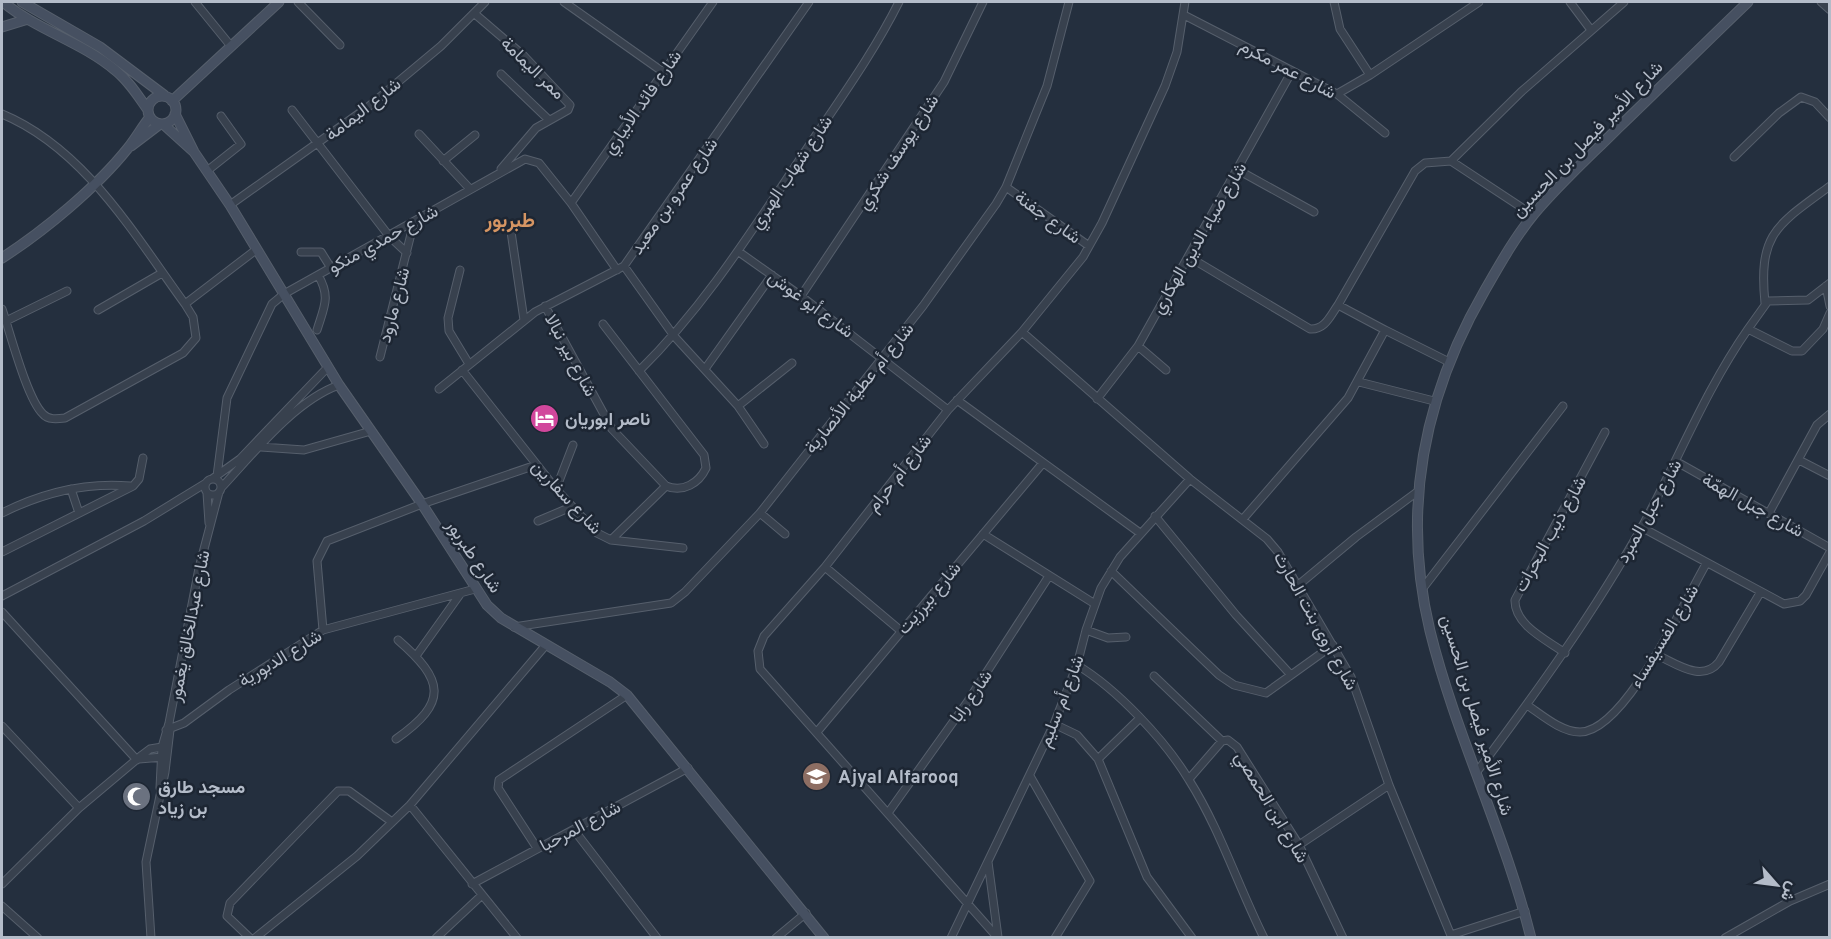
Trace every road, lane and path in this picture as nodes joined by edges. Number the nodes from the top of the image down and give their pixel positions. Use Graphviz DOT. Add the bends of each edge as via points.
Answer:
graph roads {
  1 [pos="3,2"];
  2 [pos="22,2"];
  3 [pos="195,2"];
  4 [pos="279,2"];
  5 [pos="298,2"];
  6 [pos="485,2"];
  7 [pos="564,2"];
  8 [pos="713,2"];
  9 [pos="809,2"];
  10 [pos="899,2"];
  11 [pos="983,2"];
  12 [pos="1069,2"];
  13 [pos="1185,2"];
  14 [pos="1334,2"];
  15 [pos="1479,2"];
  16 [pos="1570,2"];
  17 [pos="1624,2"];
  18 [pos="1748,2"];
  19 [pos="1821,2"];
  20 [pos="1830,10"];
  21 [pos="476,14"];
  22 [pos="1184,15"];
  23 [pos="28,19"];
  24 [pos="2,27"];
  25 [pos="1591,30"];
  26 [pos="230,45"];
  27 [pos="340,45"];
  28 [pos="1292,71"];
  29 [pos="663,72"];
  30 [pos="501,74"];
  31 [pos="1370,75"];
  32 [pos="1337,94"];
  33 [pos="164,95"];
  34 [pos="172,101"];
  35 [pos="292,110"];
  36 [pos="2,114"];
  37 [pos="149,114"];
  38 [pos="175,114"];
  39 [pos="221,116"];
  40 [pos="1830,118"];
  41 [pos="549,120"];
  42 [pos="162,124"];
  43 [pos="1385,133"];
  44 [pos="418,134"];
  45 [pos="475,135"];
  46 [pos="319,143"];
  47 [pos="129,147"];
  48 [pos="194,152"];
  49 [pos="1734,157"];
  50 [pos="443,161"];
  51 [pos="1451,161"];
  52 [pos="1238,170"];
  53 [pos="207,171"];
  54 [pos="500,171"];
  55 [pos="94,182"];
  56 [pos="1830,186"];
  57 [pos="1006,187"];
  58 [pos="470,189"];
  59 [pos="571,203"];
  60 [pos="230,205"];
  61 [pos="1314,212"];
  62 [pos="1533,215"];
  63 [pos="414,222"];
  64 [pos="510,225"];
  65 [pos="388,236"];
  66 [pos="1089,246"];
  67 [pos="257,249"];
  68 [pos="301,252"];
  69 [pos="739,252"];
  70 [pos="407,253"];
  71 [pos="1189,257"];
  72 [pos="2,258"];
  73 [pos="624,266"];
  74 [pos="331,268"];
  75 [pos="460,270"];
  76 [pos="617,270"];
  77 [pos="162,273"];
  78 [pos="318,275"];
  79 [pos="772,275"];
  80 [pos="1828,284"];
  81 [pos="67,291"];
  82 [pos="284,294"];
  83 [pos="801,296"];
  84 [pos="1765,303"];
  85 [pos="185,304"];
  86 [pos="1338,305"];
  87 [pos="545,306"];
  88 [pos="1830,306"];
  89 [pos="2,309"];
  90 [pos="98,310"];
  91 [pos="1829,318"];
  92 [pos="524,320"];
  93 [pos="6,321"];
  94 [pos="603,324"];
  95 [pos="1748,329"];
  96 [pos="316,330"];
  97 [pos="1385,330"];
  98 [pos="1022,332"];
  99 [pos="674,336"];
  100 [pos="1138,346"];
  101 [pos="380,357"];
  102 [pos="882,357"];
  103 [pos="1449,362"];
  104 [pos="792,363"];
  105 [pos="469,364"];
  106 [pos="328,367"];
  107 [pos="705,369"];
  108 [pos="462,370"];
  109 [pos="639,370"];
  110 [pos="1166,370"];
  111 [pos="1359,382"];
  112 [pos="339,385"];
  113 [pos="439,389"];
  114 [pos="1097,399"];
  115 [pos="957,400"];
  116 [pos="1434,401"];
  117 [pos="738,406"];
  118 [pos="1563,406"];
  119 [pos="948,410"];
  120 [pos="1830,414"];
  121 [pos="371,431"];
  122 [pos="1605,432"];
  123 [pos="764,444"];
  124 [pos="573,445"];
  125 [pos="261,447"];
  126 [pos="143,458"];
  127 [pos="1799,460"];
  128 [pos="1677,462"];
  129 [pos="1042,464"];
  130 [pos="536,465"];
  131 [pos="1830,476"];
  132 [pos="212,479"];
  133 [pos="1190,479"];
  134 [pos="133,486"];
  135 [pos="666,486"];
  136 [pos="71,489"];
  137 [pos="556,489"];
  138 [pos="220,490"];
  139 [pos="207,492"];
  140 [pos="1417,492"];
  141 [pos="182,498"];
  142 [pos="422,504"];
  143 [pos="570,507"];
  144 [pos="2,513"];
  145 [pos="79,513"];
  146 [pos="760,513"];
  147 [pos="1768,513"];
  148 [pos="1155,516"];
  149 [pos="1243,519"];
  150 [pos="538,521"];
  151 [pos="1641,527"];
  152 [pos="209,528"];
  153 [pos="1140,533"];
  154 [pos="785,534"];
  155 [pos="983,534"];
  156 [pos="611,540"];
  157 [pos="683,548"];
  158 [pos="1830,550"];
  159 [pos="2,552"];
  160 [pos="1706,564"];
  161 [pos="825,567"];
  162 [pos="1112,571"];
  163 [pos="1049,576"];
  164 [pos="1296,587"];
  165 [pos="1423,588"];
  166 [pos="475,589"];
  167 [pos="461,593"];
  168 [pos="1760,593"];
  169 [pos="2,596"];
  170 [pos="1095,604"];
  171 [pos="2,612"];
  172 [pos="514,627"];
  173 [pos="323,630"];
  174 [pos="1086,630"];
  175 [pos="901,631"];
  176 [pos="1126,637"];
  177 [pos="398,640"];
  178 [pos="1333,645"];
  179 [pos="545,646"];
  180 [pos="1564,653"];
  181 [pos="1657,655"];
  182 [pos="416,656"];
  183 [pos="1077,665"];
  184 [pos="1290,674"];
  185 [pos="1154,676"];
  186 [pos="627,695"];
  187 [pos="1527,705"];
  188 [pos="1140,718"];
  189 [pos="1054,724"];
  190 [pos="2,726"];
  191 [pos="168,728"];
  192 [pos="817,732"];
  193 [pos="396,739"];
  194 [pos="1221,741"];
  195 [pos="165,746"];
  196 [pos="164,756"];
  197 [pos="1098,759"];
  198 [pos="138,760"];
  199 [pos="688,768"];
  200 [pos="1476,773"];
  201 [pos="1029,776"];
  202 [pos="1189,779"];
  203 [pos="1389,785"];
  204 [pos="410,805"];
  205 [pos="79,808"];
  206 [pos="888,813"];
  207 [pos="392,822"];
  208 [pos="573,830"];
  209 [pos="1299,845"];
  210 [pos="537,848"];
  211 [pos="988,859"];
  212 [pos="2,884"];
  213 [pos="472,884"];
  214 [pos="1830,884"];
  215 [pos="482,895"];
  216 [pos="968,905"];
  217 [pos="2,906"];
  218 [pos="1525,911"];
  219 [pos="806,913"];
  220 [pos="1451,936"];
  221 [pos="38,938"];
  222 [pos="151,938"];
  223 [pos="253,938"];
  224 [pos="436,938"];
  225 [pos="517,938"];
  226 [pos="657,938"];
  227 [pos="776,938"];
  228 [pos="824,938"];
  229 [pos="951,938"];
  230 [pos="998,938"];
  231 [pos="1055,938"];
  232 [pos="1192,938"];
  233 [pos="1264,938"];
  234 [pos="1343,938"];
  235 [pos="1531,938"];
  236 [pos="1725,938"];
  1 -- 23 [label="street"];
  2 -- 33 [label="street" via="110,53"];
  3 -- 26 [label="street"];
  4 -- 26 [label="street"];
  5 -- 27 [label="street"];
  6 -- 21 [label="street, شارع اليمامة"];
  7 -- 29 [label="street"];
  8 -- 29 [label="street, شارع فائد الأبياري"];
  9 -- 73 [label="street, شارع عمرو بن معبد"];
  10 -- 69 [label="street, شارع شهاب الهبري" via="847,90"];
  11 -- 83 [label="street, شارع يوسف شكري" via="944,82"];
  12 -- 57 [label="street, شارع أم عطية الأنصارية" via="1047,86"];
  13 -- 22 [label="street, شارع أم حرام"];
  14 -- 31 [label="street" via="1340,30"];
  15 -- 31 [label="street"];
  16 -- 25 [label="street"];
  17 -- 25 [label="street"];
  18 -- 62 [label="street, شارع الأمير فيصل بن الحسين"];
  19 -- 20 [label="street"];
  21 -- 41 [label="street, ممر اليمامة" via="568,101 570,108"];
  21 -- 46 [label="street, شارع اليمامة" via="368,107"];
  22 -- 28 [label="street, شارع عمر مكرم"];
  22 -- 66 [label="street, شارع أم حرام" via="1165,86"];
  23 -- 24 [label="street"];
  23 -- 37 [label="street" via="116,70"];
  25 -- 51 [label="street"];
  26 -- 34 [label="street"];
  28 -- 32 [label="street, شارع عمر مكرم"];
  28 -- 52 [label="street, شارع ضياء الدين الهكاري"];
  29 -- 59 [label="street, شارع فائد الأبياري"];
  30 -- 41 [label="street"];
  31 -- 32 [label="street"];
  32 -- 43 [label="street, شارع عمر مكرم"];
  33 -- 34 [label="street"];
  33 -- 37 [label="street" via="153,100"];
  34 -- 38 [label="street"];
  35 -- 46 [label="street, شارع مارود"];
  36 -- 55 [label="street" via="40,133"];
  37 -- 42 [label="street"];
  37 -- 47 [label="street"];
  38 -- 42 [label="street"];
  38 -- 48 [label="street, شارع طبربور"];
  39 -- 53 [label="street" via="241,144"];
  40 -- 49 [label="street" via="1815,102 1801,97"];
  41 -- 54 [label="street, ممر اليمامة" via="525,139"];
  42 -- 47 [label="street"];
  42 -- 48 [label="street, شارع طبربور"];
  44 -- 50 [label="street"];
  45 -- 50 [label="street"];
  46 -- 60 [label="street, شارع اليمامة"];
  46 -- 65 [label="street, شارع مارود"];
  47 -- 55 [label="street"];
  48 -- 53 [label="street, شارع طبربور"];
  50 -- 58 [label="street"];
  51 -- 62 [label="street"];
  51 -- 86 [label="street" via="1425,163 1417,168"];
  52 -- 61 [label="street"];
  52 -- 71 [label="street, شارع ضياء الدين الهكاري"];
  53 -- 60 [label="street, شارع طبربور"];
  54 -- 58 [label="street, شارع حمدي منكو"];
  54 -- 59 [label="street, شارع حمدي منكو" via="525,159 539,163"];
  55 -- 72 [label="street" via="45,227"];
  55 -- 77 [label="street"];
  56 -- 84 [label="street" via="1793,213 1768,242 1762,276"];
  57 -- 66 [label="street, شارع جفنة"];
  57 -- 102 [label="street, شارع أم عطية الأنصارية" via="947,274"];
  58 -- 63 [label="street, شارع حمدي منكو"];
  59 -- 76 [label="street, شارع حمدي منكو"];
  60 -- 67 [label="street, شارع طبربور"];
  62 -- 103 [label="street, شارع الأمير فيصل بن الحسين" via="1494,273"];
  63 -- 65 [label="street, شارع حمدي منكو"];
  63 -- 70 [label="street, شارع مارود"];
  64 -- 92 [label="street"];
  65 -- 70 [label="street, شارع مارود"];
  65 -- 74 [label="street, شارع حمدي منكو"];
  66 -- 98 [label="street, شارع أم حرام" via="1075,270"];
  67 -- 82 [label="street, شارع طبربور"];
  67 -- 85 [label="street"];
  68 -- 74 [label="street" via="321,252"];
  69 -- 79 [label="street, شارع أبو غوش"];
  69 -- 99 [label="street, شارع شهاب الهبري"];
  70 -- 101 [label="street, شارع مارود"];
  71 -- 86 [label="street" via="1310,329 1324,326"];
  71 -- 100 [label="street, شارع ضياء الدين الهكاري"];
  73 -- 76 [label="street, شارع عمرو بن معبد"];
  73 -- 99 [label="street"];
  74 -- 78 [label="street, شارع حمدي منكو"];
  75 -- 105 [label="street" via="448,331"];
  76 -- 87 [label="street, شارع عمرو بن معبد"];
  77 -- 85 [label="street"];
  77 -- 90 [label="street"];
  78 -- 82 [label="street, شارع حمدي منكو"];
  78 -- 96 [label="street" via="327,299"];
  79 -- 83 [label="street, شارع أبو غوش"];
  79 -- 107 [label="street"];
  80 -- 84 [label="street" via="1808,300 1777,299"];
  80 -- 88 [label="street"];
  81 -- 93 [label="street"];
  82 -- 106 [label="street, شارع طبربور"];
  82 -- 132 [label="street, شارع حمدي منكو" via="273,304 227,398"];
  83 -- 102 [label="street, شارع أبو غوش"];
  84 -- 95 [label="street, شارع جبل المبرد"];
  85 -- 93 [label="street" via="196,333 190,348 60,419 40,411"];
  86 -- 97 [label="street"];
  87 -- 92 [label="street, شارع عمرو بن معبد"];
  87 -- 135 [label="street, شارع بير نبالا" via="612,429"];
  89 -- 93 [label="street"];
  91 -- 95 [label="street" via="1802,351 1792,351"];
  92 -- 105 [label="street, شارع عمرو بن معبد"];
  94 -- 109 [label="street"];
  95 -- 128 [label="street, شارع جبل المبرد"];
  97 -- 103 [label="street"];
  97 -- 111 [label="street"];
  98 -- 114 [label="street, شارع أروى بنت الحارث"];
  98 -- 115 [label="street, شارع أم حرام"];
  99 -- 107 [label="street"];
  99 -- 109 [label="street"];
  100 -- 110 [label="street"];
  100 -- 114 [label="street, شارع ضياء الدين الهكاري"];
  102 -- 119 [label="street, شارع أبو غوش"];
  102 -- 146 [label="street, شارع أم عطية الأنصارية"];
  103 -- 116 [label="street, شارع الأمير فيصل بن الحسين"];
  104 -- 117 [label="street"];
  105 -- 108 [label="street, شارع عمرو بن معبد"];
  106 -- 112 [label="street, شارع طبربور"];
  106 -- 132 [label="street" via="240,459"];
  107 -- 117 [label="street"];
  108 -- 113 [label="street, شارع عمرو بن معبد"];
  108 -- 130 [label="street, شارع سفارين"];
  109 -- 135 [label="street" via="706,460 704,472 693,483 678,489"];
  111 -- 116 [label="street"];
  111 -- 149 [label="street"];
  112 -- 121 [label="street, شارع طبربور"];
  112 -- 125 [label="street" via="309,399"];
  114 -- 133 [label="street, شارع أروى بنت الحارث"];
  115 -- 119 [label="street, شارع أم حرام"];
  115 -- 129 [label="street"];
  116 -- 140 [label="street, شارع الأمير فيصل بن الحسين"];
  117 -- 123 [label="street"];
  118 -- 165 [label="street"];
  119 -- 161 [label="street, شارع أم حرام"];
  120 -- 127 [label="street" via="1817,425"];
  121 -- 125 [label="street" via="304,450"];
  121 -- 142 [label="street, شارع طبربور"];
  122 -- 180 [label="street, شارع ذيب البحرات" via="1515,600 1516,611 1525,623"];
  124 -- 137 [label="street"];
  125 -- 138 [label="street"];
  126 -- 134 [label="street" via="139,479"];
  127 -- 131 [label="street"];
  127 -- 147 [label="street"];
  128 -- 147 [label="street, شارع جبل الهمّة"];
  128 -- 151 [label="street, شارع جبل المبرد"];
  129 -- 153 [label="street"];
  129 -- 155 [label="street, شارع بيرزيت"];
  130 -- 137 [label="street, شارع سفارين"];
  130 -- 142 [label="street"];
  132 -- 138 [label="street" via="219,482"];
  132 -- 139 [label="street, شارع عبدالخالق يغمور"];
  132 -- 141 [label="street"];
  133 -- 148 [label="street, شارع أم سليم"];
  133 -- 149 [label="street, شارع أروى بنت الحارث"];
  134 -- 136 [label="street"];
  134 -- 145 [label="street"];
  135 -- 156 [label="street, شارع سفارين"];
  136 -- 144 [label="street" via="42,495"];
  136 -- 145 [label="street"];
  137 -- 143 [label="street, شارع سفارين"];
  138 -- 139 [label="street" via="212,495"];
  138 -- 152 [label="street, شارع عبدالخالق يغمور"];
  139 -- 141 [label="street"];
  139 -- 152 [label="street, شارع عبدالخالق يغمور"];
  140 -- 164 [label="street"];
  140 -- 165 [label="street, شارع الأمير فيصل بن الحسين"];
  141 -- 169 [label="street"];
  142 -- 166 [label="street, شارع طبربور"];
  142 -- 173 [label="street" via="335,536 322,548 317,561"];
  143 -- 150 [label="street"];
  143 -- 156 [label="street, شارع سفارين" via="597,533"];
  145 -- 159 [label="street"];
  146 -- 154 [label="street"];
  146 -- 172 [label="street, شارع أم عطية الأنصارية" via="671,603"];
  147 -- 158 [label="street, شارع جبل الهمّة"];
  148 -- 153 [label="street, شارع أم سليم"];
  148 -- 184 [label="street"];
  149 -- 164 [label="street, شارع أروى بنت الحارث" via="1273,545"];
  151 -- 160 [label="street"];
  151 -- 180 [label="street, شارع جبل المبرد"];
  152 -- 191 [label="street, شارع عبدالخالق يغمور"];
  153 -- 162 [label="street, شارع أم سليم"];
  155 -- 163 [label="street"];
  155 -- 175 [label="street, شارع بيرزيت"];
  156 -- 157 [label="street"];
  158 -- 168 [label="street" via="1800,601 1784,604"];
  160 -- 168 [label="street"];
  160 -- 181 [label="street, شارع الفسيفساء"];
  161 -- 175 [label="street"];
  161 -- 192 [label="street, شارع أم حرام" via="764,636 758,651 760,669"];
  162 -- 170 [label="street, شارع أم سليم"];
  162 -- 184 [label="street" via="1234,686 1261,693"];
  163 -- 170 [label="street"];
  163 -- 206 [label="street, شارع رابا" via="974,692"];
  164 -- 178 [label="street, شارع أروى بنت الحارث"];
  165 -- 200 [label="street, شارع الأمير فيصل بن الحسين" via="1438,658"];
  166 -- 167 [label="street, شارع الدبورية"];
  166 -- 172 [label="street, شارع طبربور" via="495,614"];
  167 -- 173 [label="street, شارع الدبورية"];
  167 -- 182 [label="street"];
  168 -- 181 [label="street" via="1711,671 1700,673"];
  170 -- 174 [label="street, شارع أم سليم"];
  171 -- 198 [label="street"];
  172 -- 179 [label="street, شارع طبربور"];
  173 -- 191 [label="street, شارع الدبورية" via="184,723"];
  174 -- 176 [label="street" via="1108,638"];
  174 -- 183 [label="street, شارع أم سليم"];
  175 -- 192 [label="street, شارع بيرزيت"];
  177 -- 182 [label="street"];
  178 -- 184 [label="street"];
  178 -- 203 [label="street, شارع أروى بنت الحارث" via="1351,677"];
  179 -- 186 [label="street, شارع طبربور"];
  179 -- 204 [label="street"];
  180 -- 187 [label="street, شارع جبل المبرد"];
  181 -- 187 [label="street, شارع الفسيفساء" via="1619,707 1591,730 1569,730"];
  182 -- 193 [label="street" via="434,681 432,703 421,719"];
  183 -- 188 [label="street" via="1108,686"];
  183 -- 189 [label="street, شارع أم سليم"];
  185 -- 194 [label="street"];
  186 -- 199 [label="street, شارع طبربور"];
  186 -- 210 [label="street" via="499,780 498,788"];
  187 -- 200 [label="street, شارع جبل المبرد"];
  188 -- 197 [label="street"];
  188 -- 202 [label="street"];
  189 -- 197 [label="street" via="1077,735"];
  189 -- 201 [label="street, شارع أم سليم"];
  190 -- 205 [label="street"];
  191 -- 195 [label="street, شارع عبدالخالق يغمور"];
  192 -- 206 [label="street, شارع أم حرام"];
  194 -- 202 [label="street"];
  194 -- 209 [label="street, شارع ابن الحمصي" via="1232,742"];
  195 -- 196 [label="street, شارع عبدالخالق يغمور"];
  195 -- 198 [label="street" via="150,749"];
  196 -- 198 [label="street"];
  196 -- 222 [label="street, شارع عبدالخالق يغمور" via="146,862"];
  197 -- 232 [label="street" via="1147,877"];
  198 -- 205 [label="street"];
  199 -- 208 [label="street, شارع المرحبا"];
  199 -- 219 [label="street, شارع طبربور"];
  200 -- 218 [label="street, شارع الأمير فيصل بن الحسين"];
  201 -- 211 [label="street, شارع أم سليم"];
  201 -- 231 [label="street" via="1090,881"];
  202 -- 233 [label="street"];
  203 -- 209 [label="street"];
  203 -- 220 [label="street, شارع أروى بنت الحارث"];
  204 -- 207 [label="street"];
  204 -- 213 [label="street"];
  205 -- 212 [label="street"];
  206 -- 216 [label="street, شارع أم حرام"];
  207 -- 223 [label="street" via="342,868"];
  207 -- 223 [label="street" via="349,791 338,791 230,903 228,916"];
  208 -- 210 [label="street, شارع المرحبا"];
  208 -- 226 [label="street"];
  209 -- 234 [label="street, شارع ابن الحمصي"];
  210 -- 213 [label="street, شارع المرحبا"];
  211 -- 216 [label="street, شارع أم سليم"];
  211 -- 230 [label="street"];
  213 -- 215 [label="street"];
  214 -- 236 [label="street" via="1790,901"];
  215 -- 224 [label="street"];
  215 -- 225 [label="street"];
  216 -- 229 [label="street, شارع أم سليم"];
  216 -- 230 [label="street, شارع أم حرام"];
  217 -- 221 [label="street"];
  218 -- 220 [label="street"];
  218 -- 235 [label="street, شارع الأمير فيصل بن الحسين"];
  219 -- 227 [label="street"];
  219 -- 228 [label="street, شارع طبربور"];
}
